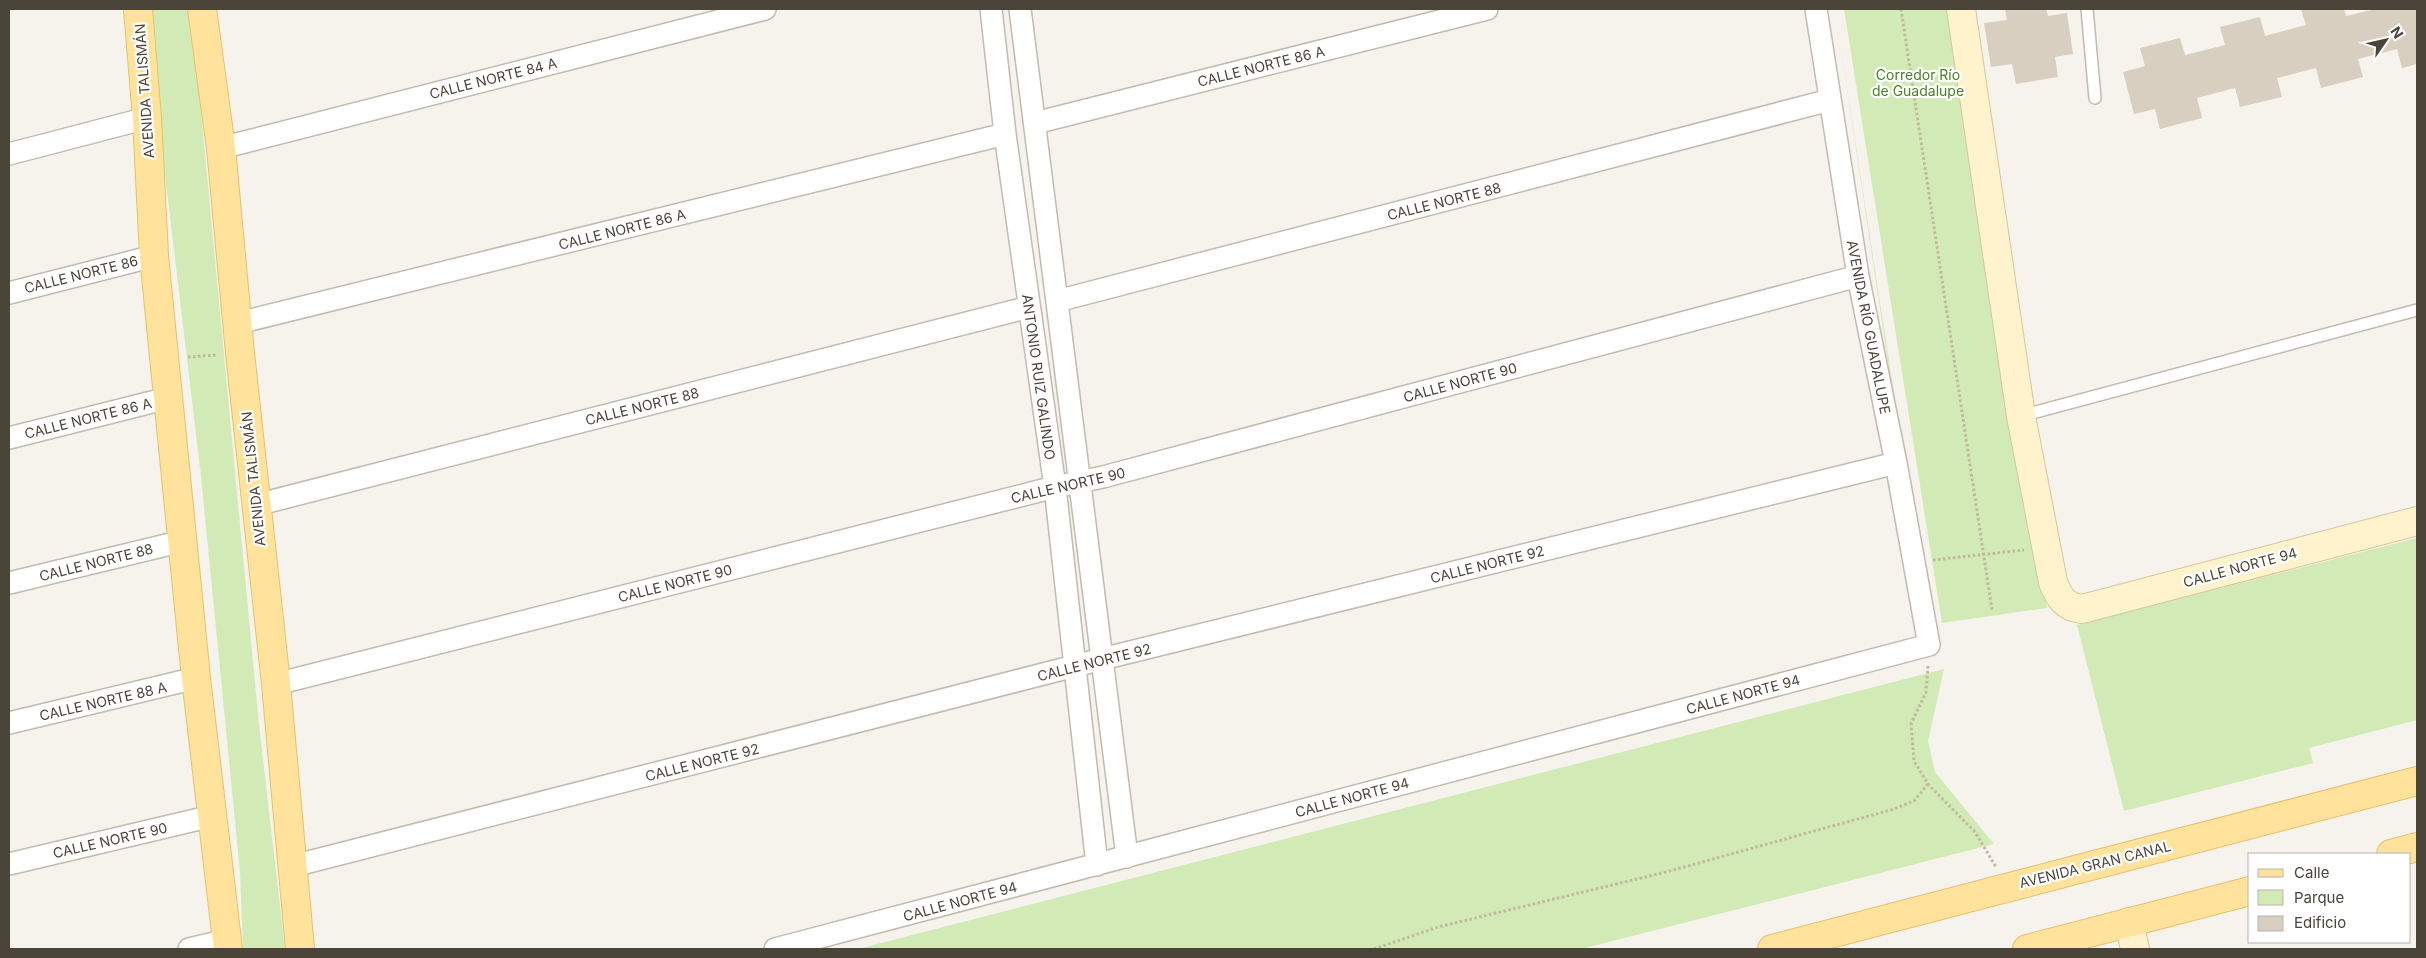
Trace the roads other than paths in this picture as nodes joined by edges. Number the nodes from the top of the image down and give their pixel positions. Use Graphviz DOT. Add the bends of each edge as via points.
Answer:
graph roads {
  1 [pos="138,9"];
  2 [pos="202,9"];
  3 [pos="765,9"];
  4 [pos="991,9"];
  5 [pos="1020,9"];
  6 [pos="1487,9"];
  7 [pos="1816,9"];
  8 [pos="1961,9"];
  9 [pos="2087,9"];
  10 [pos="2095,98"];
  11 [pos="1830,100"];
  12 [pos="147,118"];
  13 [pos="1035,123"];
  14 [pos="1005,134"];
  15 [pos="221,148"];
  16 [pos="9,154"];
  17 [pos="154,256"];
  18 [pos="1858,276"];
  19 [pos="9,292"];
  20 [pos="1057,301"];
  21 [pos="1029,307"];
  22 [pos="2417,310"];
  23 [pos="238,323"];
  24 [pos="168,398"];
  25 [pos="2021,416"];
  26 [pos="9,438"];
  27 [pos="1896,463"];
  28 [pos="1081,481"];
  29 [pos="1055,487"];
  30 [pos="256,505"];
  31 [pos="2417,521"];
  32 [pos="183,541"];
  33 [pos="9,583"];
  34 [pos="1929,645"];
  35 [pos="1102,659"];
  36 [pos="1076,666"];
  37 [pos="196,678"];
  38 [pos="276,684"];
  39 [pos="9,723"];
  40 [pos="2417,781"];
  41 [pos="212,816"];
  42 [pos="2417,847"];
  43 [pos="2395,853"];
  44 [pos="1127,857"];
  45 [pos="9,864"];
  46 [pos="1097,864"];
  47 [pos="293,866"];
  48 [pos="2248,892"];
  49 [pos="2129,922"];
  50 [pos="227,944"];
  51 [pos="189,949"];
  52 [pos="300,949"];
  53 [pos="775,949"];
  54 [pos="1772,949"];
  55 [pos="2028,949"];
  56 [pos="2136,949"];
  1 -- 12 [label="main road, AVENIDA TALISMÁN"];
  2 -- 15 [label="main road, AVENIDA TALISMÁN"];
  3 -- 15 [label="street, CALLE NORTE 84 A"];
  4 -- 14 [label="street, ANTONIO RUIZ GALINDO"];
  5 -- 13 [label="street, ANTONIO RUIZ GALINDO"];
  6 -- 13 [label="street, CALLE NORTE 86 A"];
  7 -- 11 [label="street, AVENIDA RÍO GUADALUPE"];
  8 -- 25 [label="street"];
  9 -- 10 [label="lane"];
  11 -- 18 [label="street, AVENIDA RÍO GUADALUPE"];
  11 -- 20 [label="street, CALLE NORTE 88"];
  12 -- 16 [label="street"];
  12 -- 17 [label="main road, AVENIDA TALISMÁN"];
  13 -- 20 [label="street, ANTONIO RUIZ GALINDO"];
  14 -- 21 [label="street, ANTONIO RUIZ GALINDO"];
  14 -- 23 [label="street, CALLE NORTE 86 A"];
  15 -- 23 [label="main road, AVENIDA TALISMÁN"];
  17 -- 19 [label="street, CALLE NORTE 86"];
  17 -- 24 [label="main road, AVENIDA TALISMÁN"];
  18 -- 27 [label="street, AVENIDA RÍO GUADALUPE"];
  18 -- 28 [label="street, CALLE NORTE 90"];
  20 -- 28 [label="street, ANTONIO RUIZ GALINDO"];
  21 -- 29 [label="street, ANTONIO RUIZ GALINDO"];
  21 -- 30 [label="street, CALLE NORTE 88"];
  22 -- 25 [label="lane"];
  23 -- 30 [label="main road, AVENIDA TALISMÁN"];
  24 -- 26 [label="street, CALLE NORTE 86 A"];
  24 -- 32 [label="main road, AVENIDA TALISMÁN"];
  25 -- 31 [label="street, CALLE NORTE 94" via="2053,582 2064,603 2072,608 2082,609"];
  27 -- 34 [label="street, AVENIDA RÍO GUADALUPE"];
  27 -- 35 [label="street, CALLE NORTE 92"];
  28 -- 29 [label="street, CALLE NORTE 90"];
  28 -- 35 [label="street, ANTONIO RUIZ GALINDO"];
  29 -- 36 [label="street, ANTONIO RUIZ GALINDO"];
  29 -- 38 [label="street, CALLE NORTE 90"];
  30 -- 38 [label="main road, AVENIDA TALISMÁN"];
  32 -- 33 [label="street, CALLE NORTE 88"];
  32 -- 37 [label="main road, AVENIDA TALISMÁN"];
  34 -- 44 [label="street, CALLE NORTE 94"];
  35 -- 36 [label="street, CALLE NORTE 92"];
  35 -- 44 [label="street, ANTONIO RUIZ GALINDO"];
  36 -- 46 [label="street, ANTONIO RUIZ GALINDO"];
  36 -- 47 [label="street, CALLE NORTE 92"];
  37 -- 39 [label="street, CALLE NORTE 88 A"];
  37 -- 41 [label="main road, AVENIDA TALISMÁN"];
  38 -- 47 [label="main road, AVENIDA TALISMÁN"];
  40 -- 54 [label="main road, AVENIDA GRAN CANAL"];
  41 -- 45 [label="street, CALLE NORTE 90"];
  41 -- 50 [label="main road, AVENIDA TALISMÁN"];
  42 -- 43 [label="main road"];
  44 -- 46 [label="street, CALLE NORTE 94"];
  46 -- 53 [label="street, CALLE NORTE 94"];
  47 -- 52 [label="main road, AVENIDA TALISMÁN"];
  48 -- 49 [label="main road"];
  49 -- 55 [label="main road"];
  49 -- 56 [label="street"];
  50 -- 51 [label="street"];
}
